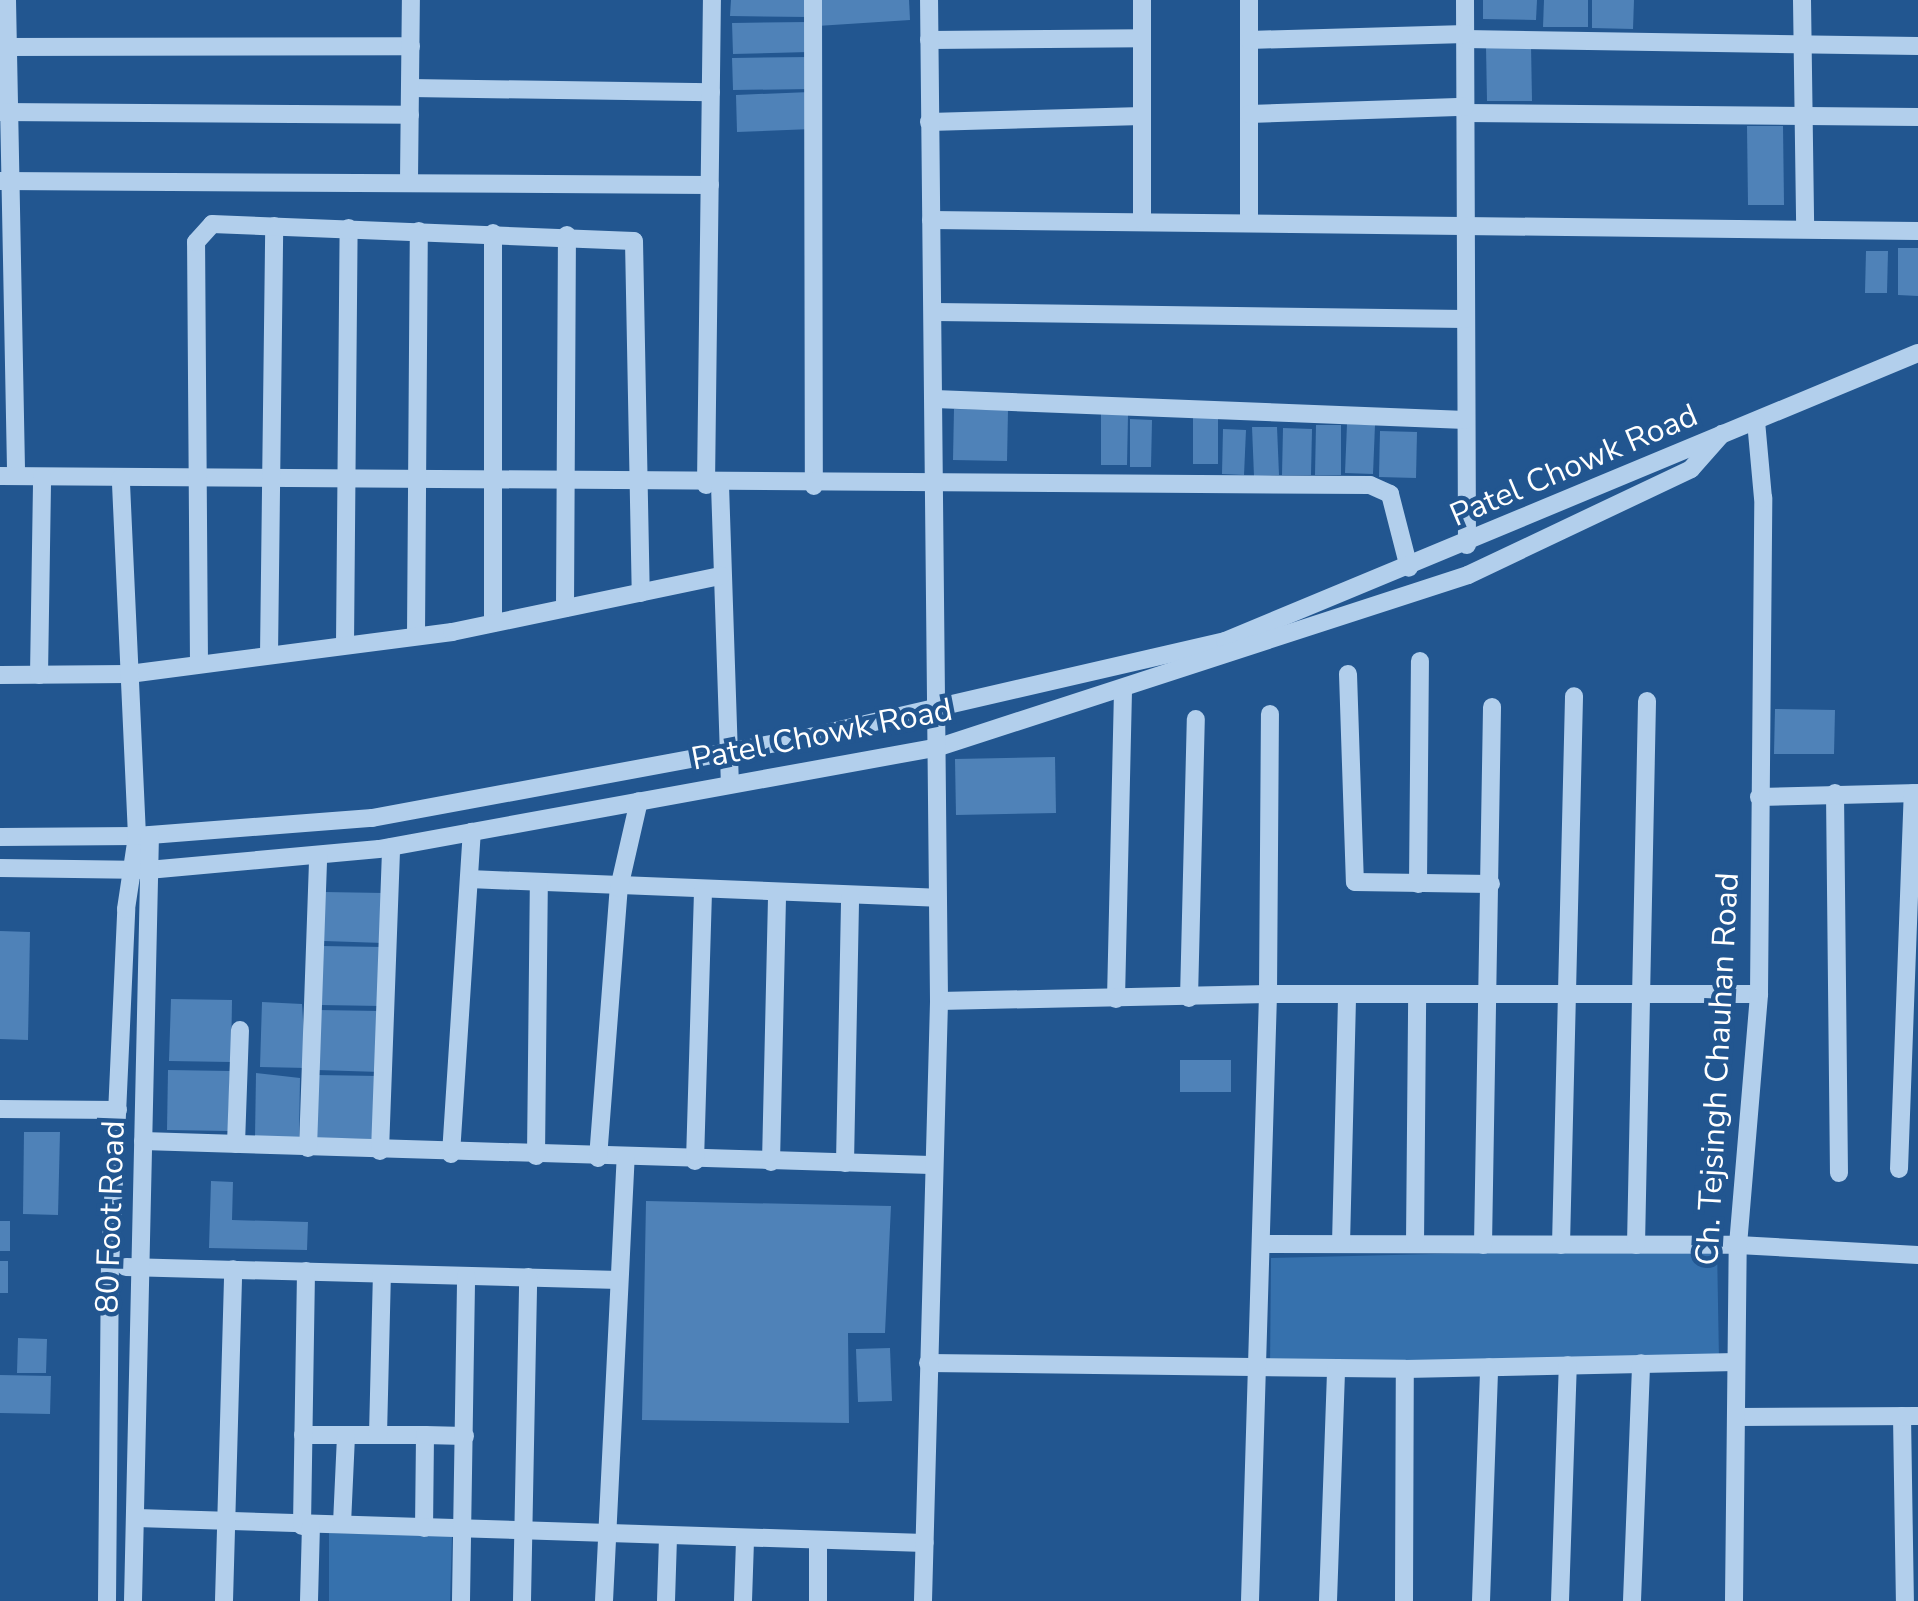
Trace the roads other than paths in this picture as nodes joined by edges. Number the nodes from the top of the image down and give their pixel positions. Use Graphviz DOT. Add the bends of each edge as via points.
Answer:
graph roads {
  1 [pos="7,0"];
  2 [pos="411,0"];
  3 [pos="712,0"];
  4 [pos="813,0"];
  5 [pos="929,0"];
  6 [pos="1142,0"];
  7 [pos="1248,0"];
  8 [pos="1465,0"];
  9 [pos="1802,0"];
  10 [pos="1465,36"];
  11 [pos="1142,38"];
  12 [pos="929,40"];
  13 [pos="1248,40"];
  14 [pos="1802,43"];
  15 [pos="411,46"];
  16 [pos="1918,46"];
  17 [pos="4,47"];
  18 [pos="410,88"];
  19 [pos="711,92"];
  20 [pos="1465,110"];
  21 [pos="5,112"];
  22 [pos="1249,114"];
  23 [pos="410,115"];
  24 [pos="1142,116"];
  25 [pos="1803,116"];
  26 [pos="1918,117"];
  27 [pos="928,122"];
  28 [pos="410,180"];
  29 [pos="6,181"];
  30 [pos="710,185"];
  31 [pos="931,220"];
  32 [pos="1142,220"];
  33 [pos="1248,222"];
  34 [pos="1466,224"];
  35 [pos="274,226"];
  36 [pos="349,228"];
  37 [pos="1805,229"];
  38 [pos="419,231"];
  39 [pos="1918,231"];
  40 [pos="493,233"];
  41 [pos="567,235"];
  42 [pos="935,312"];
  43 [pos="1466,318"];
  44 [pos="1918,353"];
  45 [pos="935,398"];
  46 [pos="1466,420"];
  47 [pos="1756,421"];
  48 [pos="1722,434"];
  49 [pos="8,476"];
  50 [pos="42,477"];
  51 [pos="121,478"];
  52 [pos="201,480"];
  53 [pos="270,481"];
  54 [pos="345,482"];
  55 [pos="420,483"];
  56 [pos="495,484"];
  57 [pos="567,484"];
  58 [pos="642,485"];
  59 [pos="713,485"];
  60 [pos="814,486"];
  61 [pos="935,487"];
  62 [pos="1467,546"];
  63 [pos="1409,568"];
  64 [pos="721,576"];
  65 [pos="641,592"];
  66 [pos="565,608"];
  67 [pos="493,623"];
  68 [pos="416,636"];
  69 [pos="345,645"];
  70 [pos="269,655"];
  71 [pos="1420,661"];
  72 [pos="199,664"];
  73 [pos="130,674"];
  74 [pos="1348,674"];
  75 [pos="0,675"];
  76 [pos="38,675"];
  77 [pos="1123,691"];
  78 [pos="1574,696"];
  79 [pos="1647,701"];
  80 [pos="1492,707"];
  81 [pos="937,709"];
  82 [pos="1270,714"];
  83 [pos="1196,719"];
  84 [pos="939,747"];
  85 [pos="727,754"];
  86 [pos="730,784"];
  87 [pos="1835,793"];
  88 [pos="1915,793"];
  89 [pos="1759,797"];
  90 [pos="639,801"];
  91 [pos="472,832"];
  92 [pos="144,836"];
  93 [pos="0,837"];
  94 [pos="391,847"];
  95 [pos="318,855"];
  96 [pos="0,868"];
  97 [pos="140,870"];
  98 [pos="469,878"];
  99 [pos="539,883"];
  100 [pos="1418,884"];
  101 [pos="1491,884"];
  102 [pos="619,888"];
  103 [pos="703,892"];
  104 [pos="777,894"];
  105 [pos="850,897"];
  106 [pos="937,898"];
  107 [pos="1268,994"];
  108 [pos="1347,994"];
  109 [pos="1417,994"];
  110 [pos="1759,994"];
  111 [pos="1489,996"];
  112 [pos="1570,996"];
  113 [pos="1643,996"];
  114 [pos="1190,998"];
  115 [pos="1116,999"];
  116 [pos="939,1001"];
  117 [pos="240,1030"];
  118 [pos="0,1109"];
  119 [pos="118,1110"];
  120 [pos="144,1141"];
  121 [pos="236,1144"];
  122 [pos="308,1148"];
  123 [pos="380,1151"];
  124 [pos="450,1154"];
  125 [pos="536,1156"];
  126 [pos="598,1158"];
  127 [pos="626,1159"];
  128 [pos="695,1161"];
  129 [pos="770,1162"];
  130 [pos="845,1163"];
  131 [pos="931,1164"];
  132 [pos="1899,1169"];
  133 [pos="1838,1173"];
  134 [pos="1265,1244"];
  135 [pos="1341,1244"];
  136 [pos="1415,1244"];
  137 [pos="1483,1245"];
  138 [pos="1562,1245"];
  139 [pos="1636,1246"];
  140 [pos="1738,1246"];
  141 [pos="1918,1255"];
  142 [pos="137,1267"];
  143 [pos="110,1268"];
  144 [pos="234,1270"];
  145 [pos="306,1271"];
  146 [pos="382,1274"];
  147 [pos="466,1276"];
  148 [pos="528,1277"];
  149 [pos="620,1280"];
  150 [pos="1641,1362"];
  151 [pos="1736,1362"];
  152 [pos="928,1364"];
  153 [pos="1568,1365"];
  154 [pos="1489,1367"];
  155 [pos="1259,1368"];
  156 [pos="1336,1368"];
  157 [pos="1405,1369"];
  158 [pos="1910,1416"];
  159 [pos="1736,1417"];
  160 [pos="304,1435"];
  161 [pos="346,1435"];
  162 [pos="378,1435"];
  163 [pos="425,1435"];
  164 [pos="465,1436"];
  165 [pos="137,1518"];
  166 [pos="342,1524"];
  167 [pos="226,1525"];
  168 [pos="306,1526"];
  169 [pos="424,1528"];
  170 [pos="464,1530"];
  171 [pos="524,1532"];
  172 [pos="608,1533"];
  173 [pos="668,1537"];
  174 [pos="745,1540"];
  175 [pos="925,1542"];
  176 [pos="818,1543"];
  177 [pos="107,1601"];
  178 [pos="133,1601"];
  179 [pos="224,1601"];
  180 [pos="309,1601"];
  181 [pos="462,1601"];
  182 [pos="522,1601"];
  183 [pos="604,1601"];
  184 [pos="666,1601"];
  185 [pos="743,1601"];
  186 [pos="818,1601"];
  187 [pos="924,1601"];
  188 [pos="1250,1601"];
  189 [pos="1328,1601"];
  190 [pos="1404,1601"];
  191 [pos="1481,1601"];
  192 [pos="1560,1601"];
  193 [pos="1632,1601"];
  194 [pos="1734,1601"];
  195 [pos="1905,1601"];
  1 -- 17 [label="street"];
  2 -- 15 [label="street"];
  3 -- 19 [label="street"];
  4 -- 60 [label="street"];
  5 -- 12 [label="street"];
  6 -- 11 [label="street"];
  7 -- 13 [label="street"];
  8 -- 10 [label="street"];
  9 -- 14 [label="street"];
  10 -- 13 [label="street"];
  10 -- 14 [label="street"];
  10 -- 20 [label="street"];
  11 -- 12 [label="street"];
  11 -- 24 [label="street"];
  12 -- 27 [label="street"];
  13 -- 22 [label="street"];
  14 -- 16 [label="street"];
  14 -- 25 [label="street"];
  15 -- 17 [label="street"];
  15 -- 18 [label="street"];
  17 -- 21 [label="street"];
  18 -- 19 [label="street"];
  18 -- 23 [label="street"];
  19 -- 30 [label="street"];
  20 -- 22 [label="street"];
  20 -- 25 [label="street"];
  20 -- 34 [label="street"];
  21 -- 23 [label="street"];
  21 -- 29 [label="street"];
  22 -- 33 [label="street"];
  23 -- 28 [label="street"];
  24 -- 27 [label="street"];
  24 -- 32 [label="street"];
  25 -- 26 [label="street"];
  25 -- 37 [label="street"];
  27 -- 31 [label="street"];
  28 -- 29 [label="street"];
  28 -- 30 [label="street"];
  29 -- 49 [label="street"];
  30 -- 59 [label="street"];
  31 -- 32 [label="street"];
  31 -- 42 [label="street"];
  32 -- 33 [label="street"];
  33 -- 34 [label="street"];
  34 -- 37 [label="street"];
  34 -- 43 [label="street"];
  35 -- 36 [label="street"];
  35 -- 52 [label="street" via="212,224 196,242"];
  35 -- 53 [label="street"];
  36 -- 38 [label="street"];
  36 -- 54 [label="street"];
  37 -- 39 [label="street"];
  38 -- 40 [label="street"];
  38 -- 55 [label="street"];
  40 -- 41 [label="street"];
  40 -- 56 [label="street"];
  41 -- 57 [label="street"];
  41 -- 58 [label="street" via="624,236 639,250"];
  42 -- 43 [label="street"];
  42 -- 45 [label="street"];
  43 -- 46 [label="street"];
  44 -- 47 [label="street"];
  45 -- 46 [label="street"];
  45 -- 61 [label="street"];
  46 -- 62 [label="street"];
  47 -- 48 [label="street"];
  47 -- 89 [label="street, Ch. Tejsingh Chauhan Road" via="1763,498"];
  48 -- 62 [label="street, Patel Chowk Road"];
  48 -- 77 [label="street, Patel Chowk Road" via="1691,470 1468,574"];
  49 -- 50 [label="street"];
  50 -- 51 [label="street"];
  50 -- 76 [label="street"];
  51 -- 52 [label="street"];
  51 -- 73 [label="street, 80 Foot Road"];
  52 -- 53 [label="street"];
  52 -- 72 [label="street"];
  53 -- 54 [label="street"];
  53 -- 70 [label="street"];
  54 -- 55 [label="street"];
  54 -- 69 [label="street"];
  55 -- 56 [label="street"];
  55 -- 68 [label="street"];
  56 -- 57 [label="street"];
  56 -- 67 [label="street"];
  57 -- 58 [label="street"];
  57 -- 66 [label="street"];
  58 -- 59 [label="street"];
  58 -- 65 [label="street"];
  59 -- 60 [label="street"];
  59 -- 64 [label="street"];
  60 -- 61 [label="street"];
  61 -- 63 [label="street" via="1370,486 1390,494"];
  61 -- 81 [label="street"];
  62 -- 63 [label="street, Patel Chowk Road"];
  63 -- 81 [label="street, Patel Chowk Road" via="1225,641"];
  64 -- 65 [label="street"];
  64 -- 85 [label="street"];
  65 -- 66 [label="street"];
  66 -- 67 [label="street"];
  67 -- 68 [label="street"];
  68 -- 69 [label="street"];
  69 -- 70 [label="street"];
  70 -- 72 [label="street"];
  71 -- 100 [label="street"];
  72 -- 73 [label="street"];
  73 -- 76 [label="street"];
  73 -- 92 [label="street, 80 Foot Road"];
  74 -- 100 [label="street" via="1352,873 1364,885"];
  75 -- 76 [label="street"];
  77 -- 84 [label="street, Patel Chowk Road"];
  77 -- 115 [label="street"];
  78 -- 112 [label="street"];
  79 -- 113 [label="street"];
  80 -- 101 [label="street"];
  81 -- 84 [label="street"];
  81 -- 85 [label="street, Patel Chowk Road"];
  82 -- 107 [label="street"];
  83 -- 114 [label="street"];
  84 -- 86 [label="street, Patel Chowk Road"];
  84 -- 106 [label="street"];
  85 -- 86 [label="street"];
  85 -- 92 [label="street, Patel Chowk Road" via="372,818"];
  86 -- 90 [label="street, Patel Chowk Road"];
  87 -- 88 [label="street"];
  87 -- 89 [label="street"];
  87 -- 133 [label="street"];
  88 -- 132 [label="street"];
  89 -- 110 [label="street, Ch. Tejsingh Chauhan Road"];
  90 -- 91 [label="street, Patel Chowk Road"];
  90 -- 102 [label="street"];
  91 -- 94 [label="street, Patel Chowk Road"];
  91 -- 98 [label="street"];
  92 -- 93 [label="street, Patel Chowk Road"];
  92 -- 97 [label="street, 80 Foot Road"];
  94 -- 95 [label="street, Patel Chowk Road"];
  94 -- 123 [label="street"];
  95 -- 97 [label="street, Patel Chowk Road"];
  95 -- 122 [label="street"];
  96 -- 97 [label="street, Patel Chowk Road"];
  97 -- 119 [label="street, 80 Foot Road"];
  97 -- 120 [label="street, 80 Foot Road"];
  98 -- 99 [label="street"];
  98 -- 124 [label="street"];
  99 -- 102 [label="street"];
  99 -- 125 [label="street"];
  100 -- 101 [label="street"];
  101 -- 111 [label="street"];
  102 -- 103 [label="street"];
  102 -- 126 [label="street"];
  103 -- 104 [label="street"];
  103 -- 128 [label="street"];
  104 -- 105 [label="street"];
  104 -- 129 [label="street"];
  105 -- 106 [label="street"];
  105 -- 130 [label="street"];
  106 -- 116 [label="street"];
  107 -- 108 [label="street"];
  107 -- 114 [label="street"];
  107 -- 134 [label="street"];
  108 -- 109 [label="street"];
  108 -- 135 [label="street"];
  109 -- 111 [label="street"];
  109 -- 136 [label="street"];
  110 -- 113 [label="street"];
  110 -- 140 [label="street, Ch. Tejsingh Chauhan Road"];
  111 -- 112 [label="street"];
  111 -- 137 [label="street"];
  112 -- 113 [label="street"];
  112 -- 138 [label="street"];
  113 -- 139 [label="street"];
  114 -- 115 [label="street"];
  115 -- 116 [label="street"];
  116 -- 131 [label="street"];
  117 -- 121 [label="street"];
  118 -- 119 [label="street"];
  119 -- 143 [label="street, 80 Foot Road"];
  120 -- 121 [label="street"];
  120 -- 142 [label="street, 80 Foot Road"];
  121 -- 122 [label="street"];
  122 -- 123 [label="street"];
  123 -- 124 [label="street"];
  124 -- 125 [label="street"];
  125 -- 126 [label="street"];
  126 -- 127 [label="street"];
  127 -- 128 [label="street"];
  127 -- 149 [label="street"];
  128 -- 129 [label="street"];
  129 -- 130 [label="street"];
  130 -- 131 [label="street"];
  131 -- 152 [label="street"];
  134 -- 135 [label="street"];
  134 -- 155 [label="street"];
  135 -- 136 [label="street"];
  136 -- 137 [label="street"];
  137 -- 138 [label="street"];
  138 -- 139 [label="street"];
  139 -- 140 [label="street"];
  140 -- 141 [label="street"];
  140 -- 151 [label="street, Ch. Tejsingh Chauhan Road"];
  142 -- 143 [label="street"];
  142 -- 144 [label="street"];
  142 -- 165 [label="street, 80 Foot Road"];
  143 -- 177 [label="street, 80 Foot Road"];
  144 -- 145 [label="street"];
  144 -- 167 [label="street"];
  145 -- 146 [label="street"];
  145 -- 160 [label="street"];
  146 -- 147 [label="street"];
  146 -- 162 [label="street"];
  147 -- 148 [label="street"];
  147 -- 164 [label="street"];
  148 -- 149 [label="street"];
  148 -- 171 [label="street"];
  149 -- 172 [label="street"];
  150 -- 151 [label="street"];
  150 -- 153 [label="street"];
  150 -- 193 [label="street"];
  151 -- 159 [label="street, Ch. Tejsingh Chauhan Road"];
  152 -- 155 [label="street"];
  152 -- 175 [label="street"];
  153 -- 154 [label="street"];
  153 -- 192 [label="street"];
  154 -- 157 [label="street"];
  154 -- 191 [label="street"];
  155 -- 156 [label="street"];
  155 -- 188 [label="street"];
  156 -- 157 [label="street"];
  156 -- 189 [label="street"];
  157 -- 190 [label="street"];
  158 -- 159 [label="street"];
  158 -- 195 [label="street"];
  159 -- 194 [label="street, Ch. Tejsingh Chauhan Road"];
  160 -- 161 [label="street"];
  160 -- 168 [label="street"];
  161 -- 162 [label="street"];
  161 -- 166 [label="street"];
  162 -- 163 [label="street"];
  163 -- 164 [label="street"];
  163 -- 169 [label="street"];
  164 -- 170 [label="street"];
  165 -- 167 [label="street"];
  165 -- 178 [label="street, 80 Foot Road"];
  166 -- 168 [label="street"];
  166 -- 169 [label="street"];
  167 -- 168 [label="street"];
  167 -- 179 [label="street"];
  168 -- 180 [label="street"];
  169 -- 170 [label="street"];
  170 -- 171 [label="street"];
  170 -- 181 [label="street"];
  171 -- 172 [label="street"];
  171 -- 182 [label="street"];
  172 -- 173 [label="street"];
  172 -- 183 [label="street"];
  173 -- 174 [label="street"];
  173 -- 184 [label="street"];
  174 -- 176 [label="street"];
  174 -- 185 [label="street"];
  175 -- 176 [label="street"];
  175 -- 187 [label="street"];
  176 -- 186 [label="street"];
}
